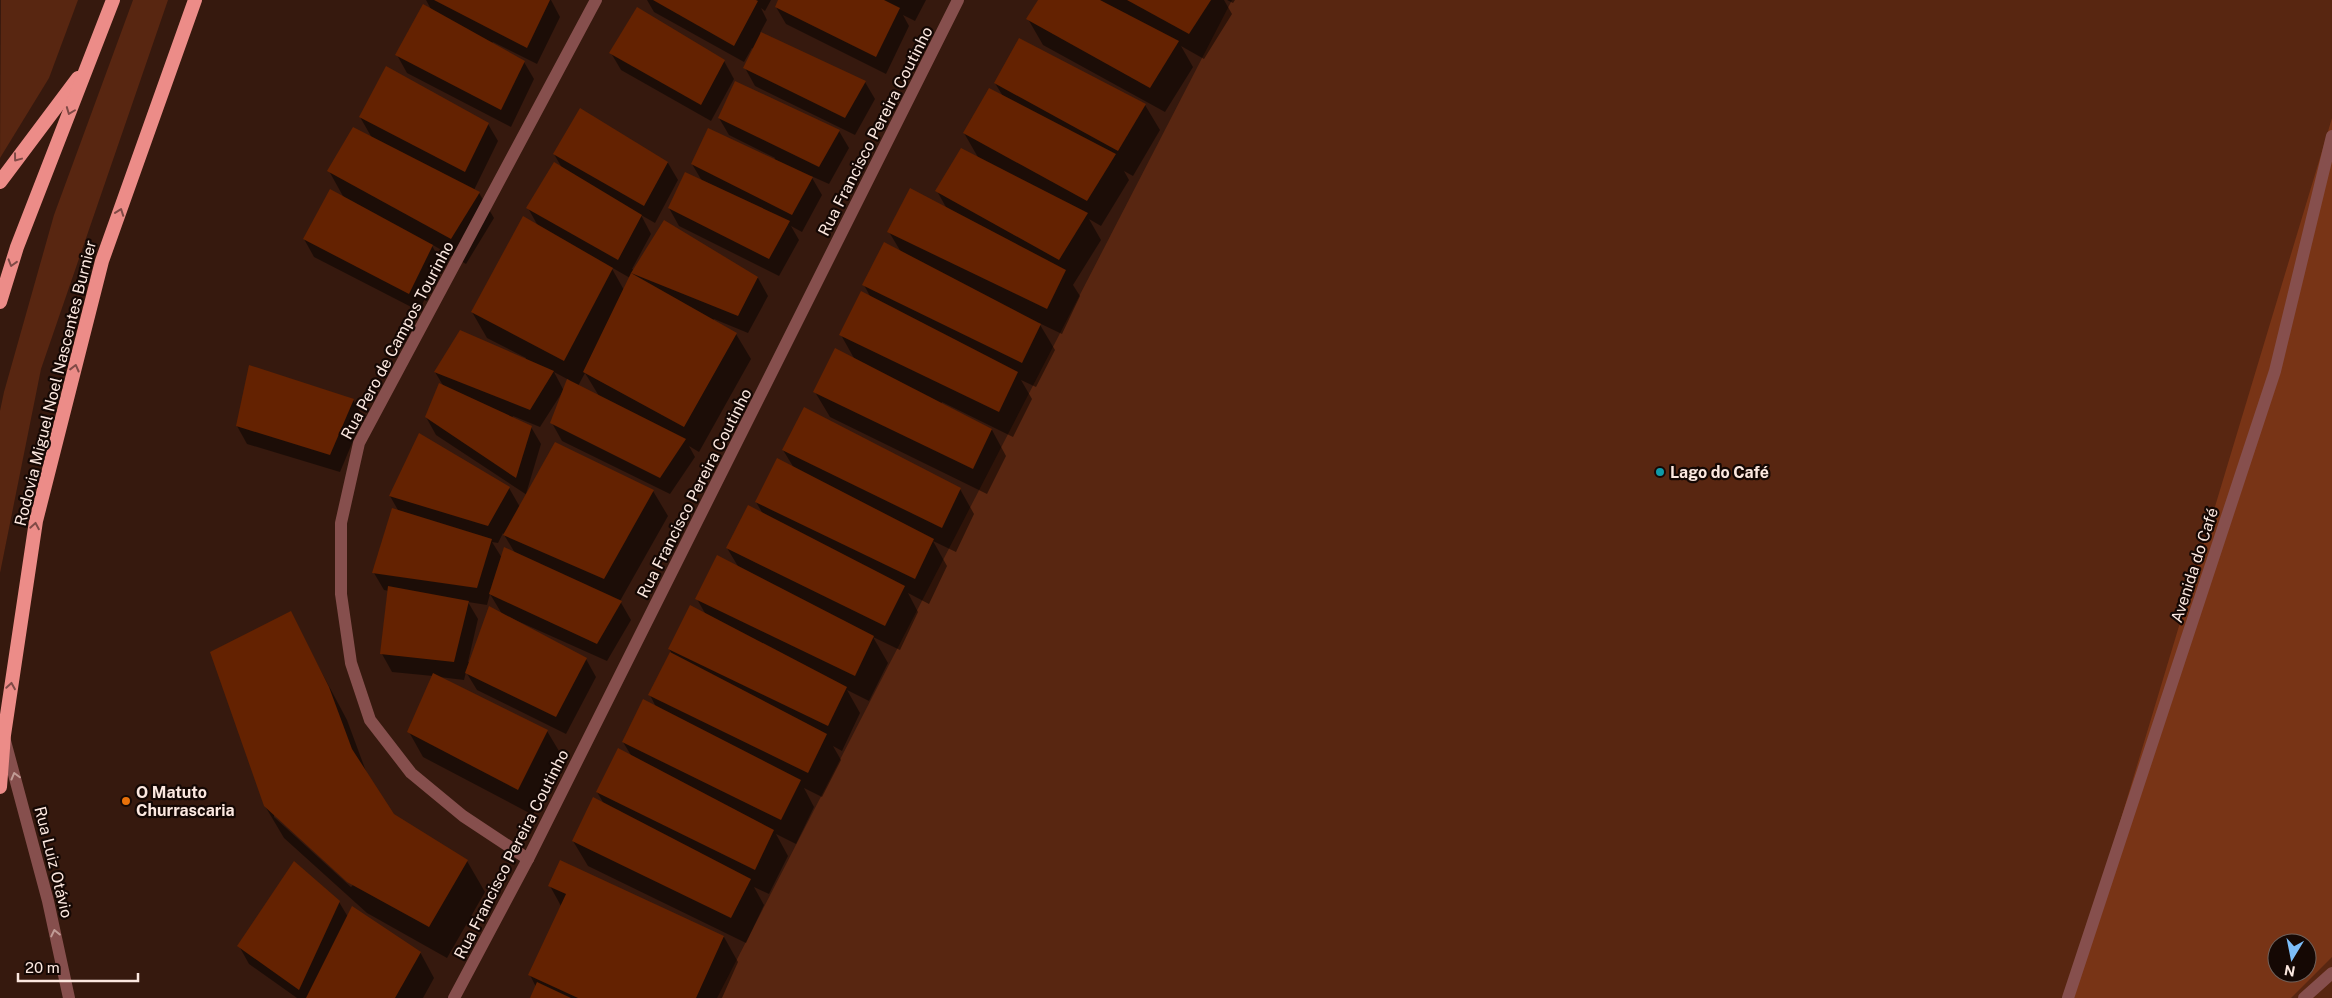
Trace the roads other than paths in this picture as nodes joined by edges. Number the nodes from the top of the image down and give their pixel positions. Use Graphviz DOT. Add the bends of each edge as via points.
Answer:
graph roads {
  1 [pos="112,0"];
  2 [pos="195,0"];
  3 [pos="596,0"];
  4 [pos="958,0"];
  5 [pos="89,64"];
  6 [pos="2332,136"];
  7 [pos="0,182"];
  8 [pos="0,302"];
  9 [pos="4,735"];
  10 [pos="0,787"];
  11 [pos="528,860"];
  12 [pos="2332,974"];
  13 [pos="69,998"];
  14 [pos="454,998"];
  15 [pos="2068,998"];
  16 [pos="2304,998"];
  1 -- 5 [label="highway"];
  9 -- 2 [label="highway, Rodovia Miguel Noel Nascentes Burnier, one-way" via="36,521 102,261"];
  3 -- 11 [label="street, Rua Pero de Campos Tourinho" via="359,443 341,523 341,594 351,663 370,720 411,773 463,816"];
  4 -- 11 [label="street, Rua Francisco Pereira Coutinho"];
  5 -- 7 [label="highway, one-way"];
  5 -- 8 [label="highway, one-way" via="17,246"];
  6 -- 15 [label="street, Avenida do Café" via="2274,371"];
  9 -- 10 [label="highway, Rodovia Miguel Noel Nascentes Burnier"];
  13 -- 9 [label="street, Rua Luiz Otávio, one-way" via="48,901"];
  11 -- 14 [label="street, Rua Francisco Pereira Coutinho"];
  12 -- 16 [label="street"];
}
